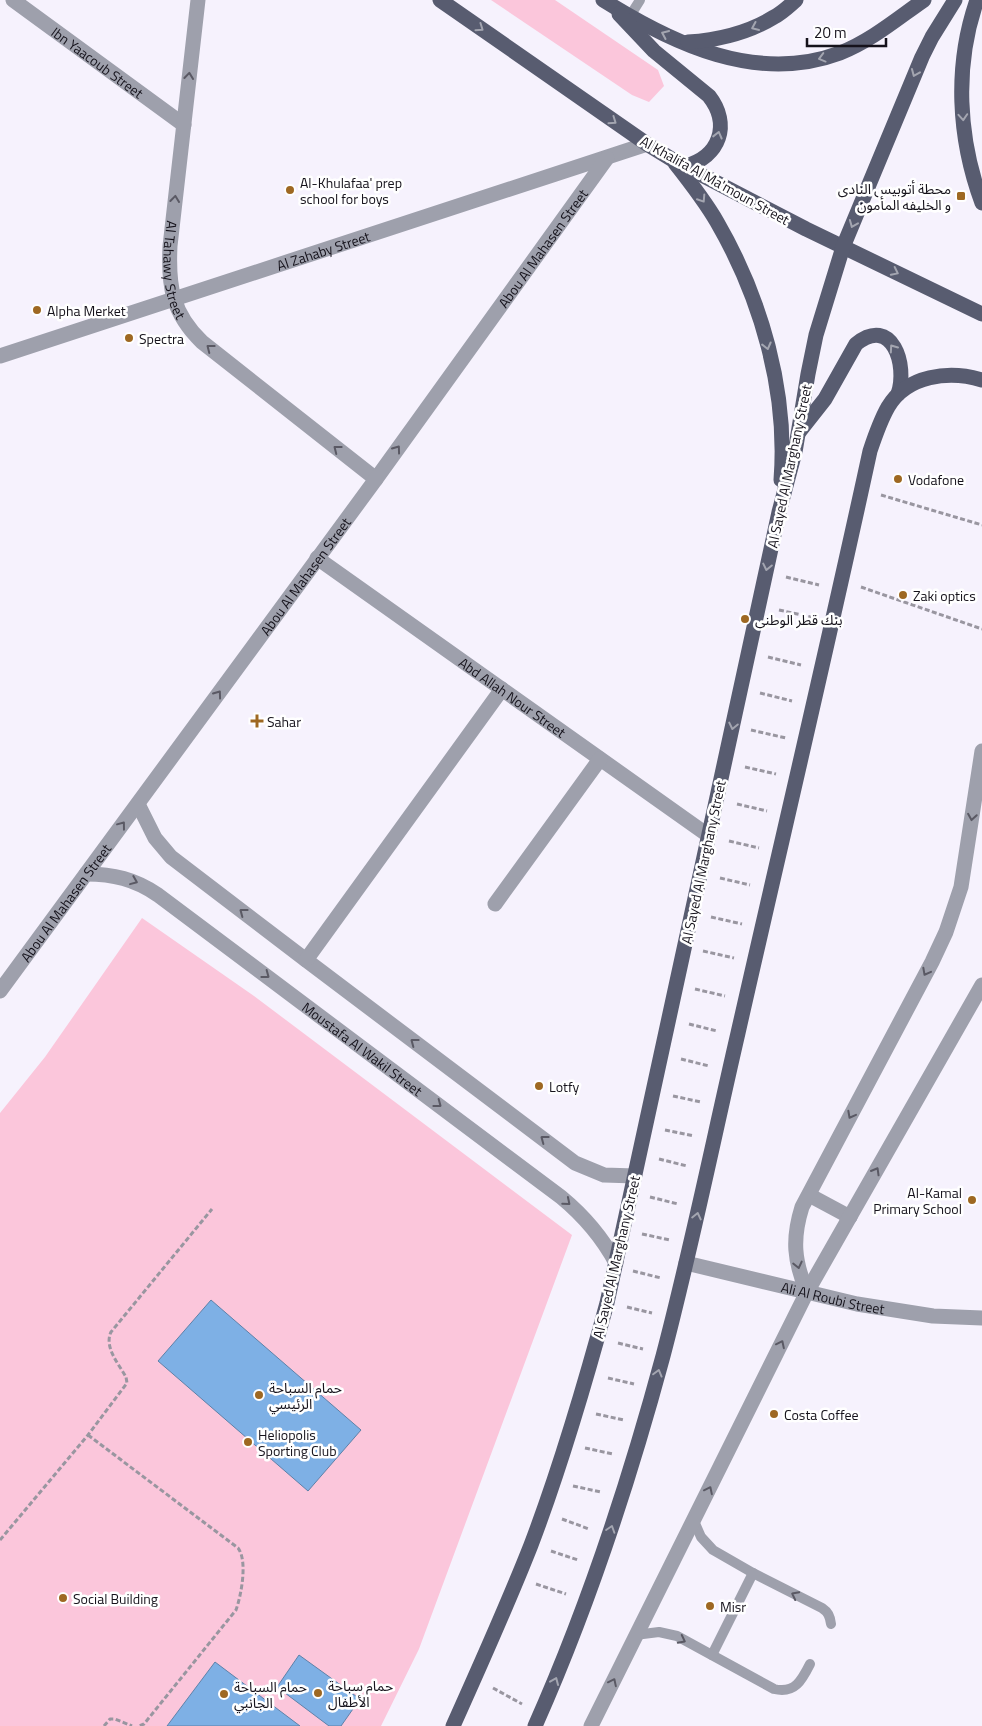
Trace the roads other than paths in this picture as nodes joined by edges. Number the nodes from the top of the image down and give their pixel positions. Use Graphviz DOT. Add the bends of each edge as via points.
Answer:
graph roads {
  1 [pos="13,0"];
  2 [pos="198,0"];
  3 [pos="440,0"];
  4 [pos="640,0"];
  5 [pos="796,0"];
  6 [pos="924,0"];
  7 [pos="955,0"];
  8 [pos="977,0"];
  9 [pos="608,3"];
  10 [pos="630,16"];
  11 [pos="684,43"];
  12 [pos="184,125"];
  13 [pos="647,144"];
  14 [pos="607,158"];
  15 [pos="679,163"];
  16 [pos="982,203"];
  17 [pos="843,247"];
  18 [pos="173,300"];
  19 [pos="982,314"];
  20 [pos="0,356"];
  21 [pos="982,380"];
  22 [pos="898,394"];
  23 [pos="799,432"];
  24 [pos="376,479"];
  25 [pos="779,512"];
  26 [pos="317,558"];
  27 [pos="502,689"];
  28 [pos="982,751"];
  29 [pos="600,759"];
  30 [pos="138,804"];
  31 [pos="709,836"];
  32 [pos="86,874"];
  33 [pos="496,904"];
  34 [pos="306,960"];
  35 [pos="982,985"];
  36 [pos="0,991"];
  37 [pos="635,1176"];
  38 [pos="809,1195"];
  39 [pos="850,1217"];
  40 [pos="686,1263"];
  41 [pos="616,1265"];
  42 [pos="807,1292"];
  43 [pos="982,1318"];
  44 [pos="694,1521"];
  45 [pos="753,1574"];
  46 [pos="830,1624"];
  47 [pos="636,1635"];
  48 [pos="712,1655"];
  49 [pos="810,1664"];
  50 [pos="538,1720"];
  51 [pos="454,1726"];
  52 [pos="591,1726"];
  1 -- 12 [label="street, Ibn Yaacoub Street"];
  12 -- 2 [label="street, Al Tahawy Street, one-way"];
  3 -- 13 [label="main road, Al Khalifa Al Ma'moun Street, one-way"];
  4 -- 10 [label="lane"];
  5 -- 11 [label="main road, one-way" via="776,17 754,28 708,41"];
  6 -- 11 [label="main road, one-way" via="864,41 840,53 814,60 788,64 752,63 708,53"];
  7 -- 17 [label="main road, Al Sayed Al Marghany Street, one-way" via="922,57"];
  8 -- 16 [label="main road, one-way" via="965,48 962,99 967,151"];
  9 -- 10 [label="main road"];
  15 -- 9 [label="main road, one-way" via="694,164 704,159 716,143 721,124 716,104 643,41"];
  11 -- 10 [label="main road, one-way"];
  18 -- 12 [label="street, Al Tahawy Street, one-way" via="170,246"];
  13 -- 14 [label="street, Al Zahaby Street"];
  13 -- 15 [label="main road, Al Khalifa Al Ma'moun Street"];
  14 -- 18 [label="street, Al Zahaby Street"];
  24 -- 14 [label="street, Abou Al Mahasen Street, one-way"];
  15 -- 17 [label="main road, Al Khalifa Al Ma'moun Street"];
  15 -- 25 [label="main road, one-way" via="716,221 750,289 762,325 778,399 782,456"];
  17 -- 19 [label="main road, Al Khalifa Al Ma'moun Street, one-way"];
  17 -- 23 [label="main road, Al Sayed Al Marghany Street" via="812,354"];
  18 -- 20 [label="street, Al Zahaby Street"];
  24 -- 18 [label="street, Al Tahawy Street, one-way" via="202,342 186,324"];
  21 -- 22 [label="main road" via="954,374 939,375"];
  22 -- 23 [label="main road, one-way" via="902,376 896,350 884,338 869,337 856,344 825,399"];
  40 -- 22 [label="main road, one-way" via="870,451 888,406"];
  23 -- 25 [label="main road, Al Sayed Al Marghany Street"];
  24 -- 26 [label="street, Abou Al Mahasen Street"];
  25 -- 31 [label="main road, Al Sayed Al Marghany Street, one-way"];
  26 -- 27 [label="street, Abd Allah Nour Street"];
  30 -- 26 [label="street, Abou Al Mahasen Street, one-way"];
  27 -- 29 [label="street, Abd Allah Nour Street"];
  27 -- 34 [label="street"];
  28 -- 38 [label="street, one-way" via="960,887 946,932"];
  29 -- 31 [label="street, Abd Allah Nour Street"];
  29 -- 33 [label="street"];
  32 -- 30 [label="street, Abou Al Mahasen Street, one-way"];
  34 -- 30 [label="street, one-way" via="172,857 155,838"];
  31 -- 37 [label="main road, Al Sayed Al Marghany Street"];
  32 -- 36 [label="street, Abou Al Mahasen Street"];
  32 -- 41 [label="street, Moustafa Al Wakil Street, one-way" via="124,878 158,894 561,1197 592,1227"];
  37 -- 34 [label="street, one-way" via="604,1175 575,1163"];
  39 -- 35 [label="street, one-way"];
  37 -- 41 [label="main road, Al Sayed Al Marghany Street"];
  38 -- 39 [label="street"];
  38 -- 42 [label="street, one-way" via="802,1207 795,1238 796,1257"];
  39 -- 42 [label="street"];
  40 -- 42 [label="street, Ali Al Roubi Street"];
  50 -- 40 [label="main road, one-way" via="609,1535 654,1389"];
  41 -- 51 [label="main road, Al Sayed Al Marghany Street" via="588,1373 543,1513"];
  42 -- 43 [label="street, Ali Al Roubi Street" via="882,1309"];
  44 -- 42 [label="street, one-way"];
  44 -- 45 [label="lane" via="709,1546"];
  44 -- 47 [label="street"];
  46 -- 45 [label="lane, one-way" via="830,1618 822,1608"];
  45 -- 48 [label="lane"];
  47 -- 48 [label="lane, one-way" via="653,1632 671,1634"];
  52 -- 47 [label="street, one-way"];
  48 -- 49 [label="lane" via="780,1690 793,1689 799,1684"];
}
